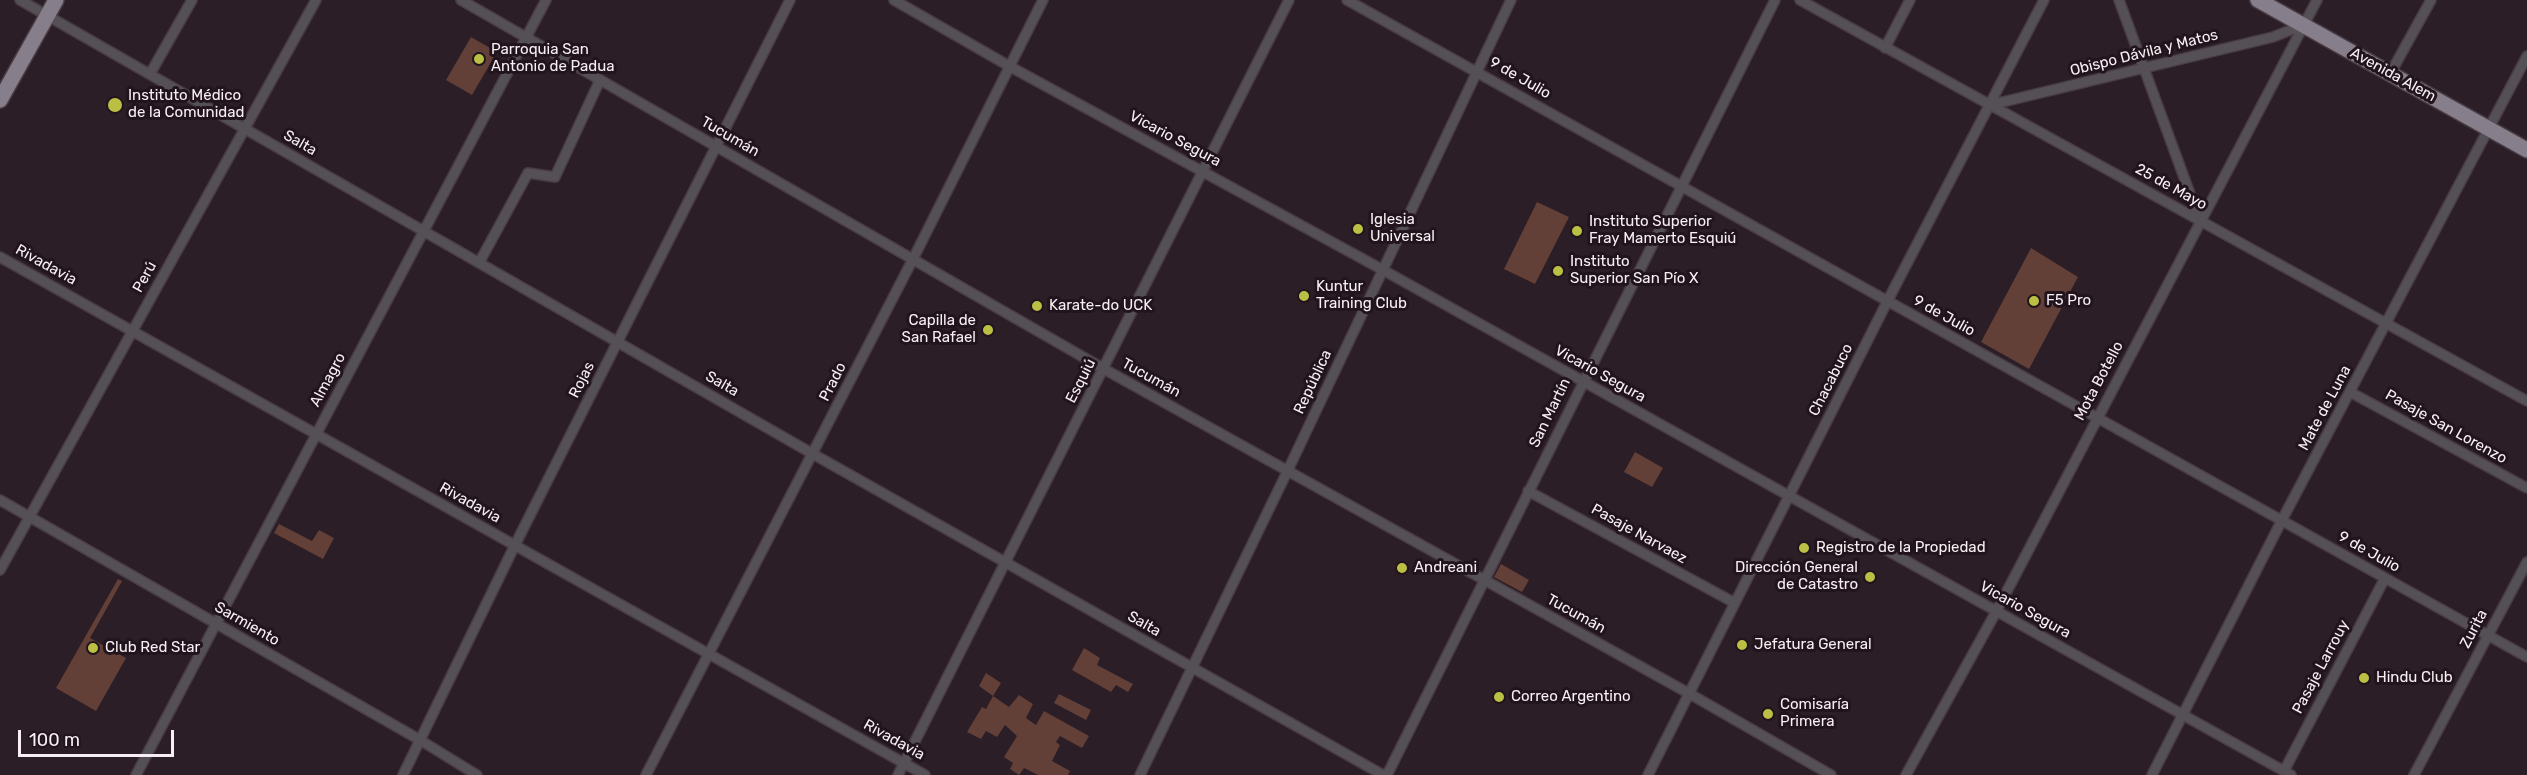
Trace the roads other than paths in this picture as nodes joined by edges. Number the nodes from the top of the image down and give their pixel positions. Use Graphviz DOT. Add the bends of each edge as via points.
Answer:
graph roads {
  1 [pos="20,0"];
  2 [pos="56,0"];
  3 [pos="192,0"];
  4 [pos="316,0"];
  5 [pos="461,0"];
  6 [pos="546,0"];
  7 [pos="790,0"];
  8 [pos="894,0"];
  9 [pos="1043,0"];
  10 [pos="1289,0"];
  11 [pos="1347,0"];
  12 [pos="1511,0"];
  13 [pos="1775,0"];
  14 [pos="1800,0"];
  15 [pos="1910,0"];
  16 [pos="2044,0"];
  17 [pos="2119,0"];
  18 [pos="2258,0"];
  19 [pos="2317,0"];
  20 [pos="2431,0"];
  21 [pos="47,15"];
  22 [pos="2303,25"];
  23 [pos="528,38"];
  24 [pos="1885,48"];
  25 [pos="2527,56"];
  26 [pos="1009,66"];
  27 [pos="2144,69"];
  28 [pos="1477,71"];
  29 [pos="2391,74"];
  30 [pos="150,75"];
  31 [pos="600,80"];
  32 [pos="0,100"];
  33 [pos="1990,105"];
  34 [pos="2488,128"];
  35 [pos="245,129"];
  36 [pos="717,147"];
  37 [pos="2527,150"];
  38 [pos="1203,171"];
  39 [pos="1681,186"];
  40 [pos="2200,221"];
  41 [pos="423,231"];
  42 [pos="0,257"];
  43 [pos="913,259"];
  44 [pos="479,263"];
  45 [pos="1383,270"];
  46 [pos="1887,302"];
  47 [pos="2386,324"];
  48 [pos="132,330"];
  49 [pos="618,342"];
  50 [pos="1104,369"];
  51 [pos="1582,381"];
  52 [pos="2350,392"];
  53 [pos="2527,401"];
  54 [pos="2097,417"];
  55 [pos="316,434"];
  56 [pos="813,454"];
  57 [pos="1288,470"];
  58 [pos="2527,488"];
  59 [pos="1528,491"];
  60 [pos="1788,496"];
  61 [pos="0,500"];
  62 [pos="29,517"];
  63 [pos="2282,520"];
  64 [pos="515,545"];
  65 [pos="1006,562"];
  66 [pos="2527,562"];
  67 [pos="0,570"];
  68 [pos="2385,578"];
  69 [pos="1485,580"];
  70 [pos="1735,603"];
  71 [pos="1996,612"];
  72 [pos="215,623"];
  73 [pos="2487,635"];
  74 [pos="708,652"];
  75 [pos="2527,657"];
  76 [pos="1191,667"];
  77 [pos="1690,694"];
  78 [pos="2184,715"];
  79 [pos="420,740"];
  80 [pos="904,763"];
  81 [pos="2288,773"];
  82 [pos="136,775"];
  83 [pos="403,775"];
  84 [pos="477,775"];
  85 [pos="646,775"];
  86 [pos="898,775"];
  87 [pos="925,775"];
  88 [pos="1140,775"];
  89 [pos="1385,775"];
  90 [pos="1648,775"];
  91 [pos="1831,775"];
  92 [pos="1906,775"];
  93 [pos="2152,775"];
  94 [pos="2414,775"];
  1 -- 21 [label="street, Salta"];
  2 -- 21 [label="main road"];
  3 -- 30 [label="street"];
  4 -- 35 [label="street, Perú"];
  5 -- 23 [label="street, Tucumán"];
  6 -- 23 [label="street, Almagro"];
  7 -- 36 [label="street, Rojas"];
  8 -- 26 [label="street, Vicario Segura"];
  9 -- 26 [label="street, Prado"];
  10 -- 38 [label="street, Esquiú"];
  11 -- 28 [label="street, 9 de Julio"];
  12 -- 28 [label="street, República"];
  13 -- 39 [label="street, San Martín"];
  14 -- 24 [label="street, 25 de Mayo"];
  15 -- 24 [label="street"];
  16 -- 33 [label="street, Chacabuco"];
  17 -- 27 [label="street"];
  18 -- 22 [label="main road, Avenida Alem"];
  19 -- 22 [label="street, Mota Botello"];
  20 -- 29 [label="street"];
  21 -- 30 [label="street, Salta"];
  21 -- 32 [label="main road"];
  22 -- 27 [label="street, Obispo Dávila y Matos" via="2273,37"];
  22 -- 29 [label="main road, Avenida Alem"];
  22 -- 40 [label="street, Mota Botello"];
  23 -- 31 [label="street, Tucumán"];
  23 -- 41 [label="street, Almagro"];
  24 -- 33 [label="street, 25 de Mayo"];
  25 -- 34 [label="street, Mate de Luna"];
  26 -- 38 [label="street, Vicario Segura"];
  26 -- 43 [label="street, Prado"];
  27 -- 33 [label="street, Obispo Dávila y Matos"];
  27 -- 40 [label="street"];
  28 -- 39 [label="street, 9 de Julio"];
  28 -- 45 [label="street, República"];
  29 -- 34 [label="main road, Avenida Alem"];
  30 -- 35 [label="street, Salta"];
  31 -- 36 [label="street, Tucumán"];
  31 -- 44 [label="street" via="555,177 528,173"];
  33 -- 40 [label="street, 25 de Mayo"];
  33 -- 46 [label="street, Chacabuco"];
  34 -- 37 [label="main road, Avenida Alem"];
  34 -- 47 [label="street, Mate de Luna"];
  35 -- 41 [label="street, Salta"];
  35 -- 48 [label="street, Perú"];
  36 -- 43 [label="street, Tucumán"];
  36 -- 49 [label="street, Rojas"];
  38 -- 45 [label="street, Vicario Segura"];
  38 -- 50 [label="street, Esquiú"];
  39 -- 46 [label="street, 9 de Julio"];
  39 -- 51 [label="street, San Martín"];
  40 -- 47 [label="street, 25 de Mayo"];
  40 -- 54 [label="street, Mota Botello"];
  41 -- 44 [label="street, Salta"];
  41 -- 55 [label="street, Almagro"];
  42 -- 48 [label="street, Rivadavia"];
  43 -- 50 [label="street, Tucumán"];
  43 -- 56 [label="street, Prado"];
  44 -- 49 [label="street, Salta"];
  45 -- 51 [label="street, Vicario Segura"];
  45 -- 57 [label="street, República"];
  46 -- 54 [label="street, 9 de Julio"];
  46 -- 60 [label="street, Chacabuco"];
  47 -- 52 [label="street, Mate de Luna"];
  47 -- 53 [label="street, 25 de Mayo"];
  48 -- 55 [label="street, Rivadavia"];
  48 -- 62 [label="street, Perú"];
  49 -- 56 [label="street, Salta"];
  49 -- 64 [label="street, Rojas"];
  50 -- 57 [label="street, Tucumán"];
  50 -- 65 [label="street, Esquiú"];
  51 -- 59 [label="street, San Martín"];
  51 -- 60 [label="street, Vicario Segura"];
  52 -- 58 [label="street, Pasaje San Lorenzo"];
  52 -- 63 [label="street, Mate de Luna"];
  54 -- 63 [label="street, 9 de Julio"];
  54 -- 71 [label="street, Mota Botello"];
  55 -- 64 [label="street, Rivadavia"];
  55 -- 72 [label="street, Almagro"];
  56 -- 65 [label="street, Salta"];
  56 -- 74 [label="street, Prado"];
  57 -- 69 [label="street, Tucumán"];
  57 -- 76 [label="street, República"];
  59 -- 69 [label="street, San Martín"];
  59 -- 70 [label="street, Pasaje Narvaez"];
  60 -- 70 [label="street, Chacabuco"];
  60 -- 71 [label="street, Vicario Segura"];
  61 -- 62 [label="street, Sarmiento"];
  62 -- 67 [label="street, Perú"];
  62 -- 72 [label="street, Sarmiento"];
  63 -- 68 [label="street, 9 de Julio"];
  63 -- 78 [label="street, Mate de Luna"];
  64 -- 74 [label="street, Rivadavia"];
  64 -- 79 [label="street, Rojas"];
  65 -- 76 [label="street, Salta"];
  65 -- 80 [label="street, Esquiú"];
  66 -- 73 [label="street, Zurita"];
  68 -- 73 [label="street, 9 de Julio"];
  68 -- 81 [label="street, Pasaje Larrouy"];
  69 -- 77 [label="street, Tucumán"];
  69 -- 89 [label="street, San Martín"];
  70 -- 77 [label="street, Chacabuco"];
  71 -- 78 [label="street, Vicario Segura"];
  71 -- 92 [label="street, Mota Botello"];
  72 -- 79 [label="street, Sarmiento"];
  72 -- 82 [label="street, Almagro"];
  73 -- 75 [label="street, 9 de Julio"];
  73 -- 94 [label="street, Zurita"];
  74 -- 80 [label="street, Rivadavia"];
  74 -- 85 [label="street, Prado"];
  76 -- 88 [label="street, República"];
  76 -- 89 [label="street, Salta"];
  77 -- 90 [label="street, Chacabuco"];
  77 -- 91 [label="street, Tucumán"];
  78 -- 81 [label="street, Vicario Segura"];
  78 -- 93 [label="street, Mate de Luna"];
  79 -- 83 [label="street, Rojas"];
  79 -- 84 [label="street, Sarmiento"];
  80 -- 86 [label="street, Esquiú"];
  80 -- 87 [label="street, Rivadavia"];
}
